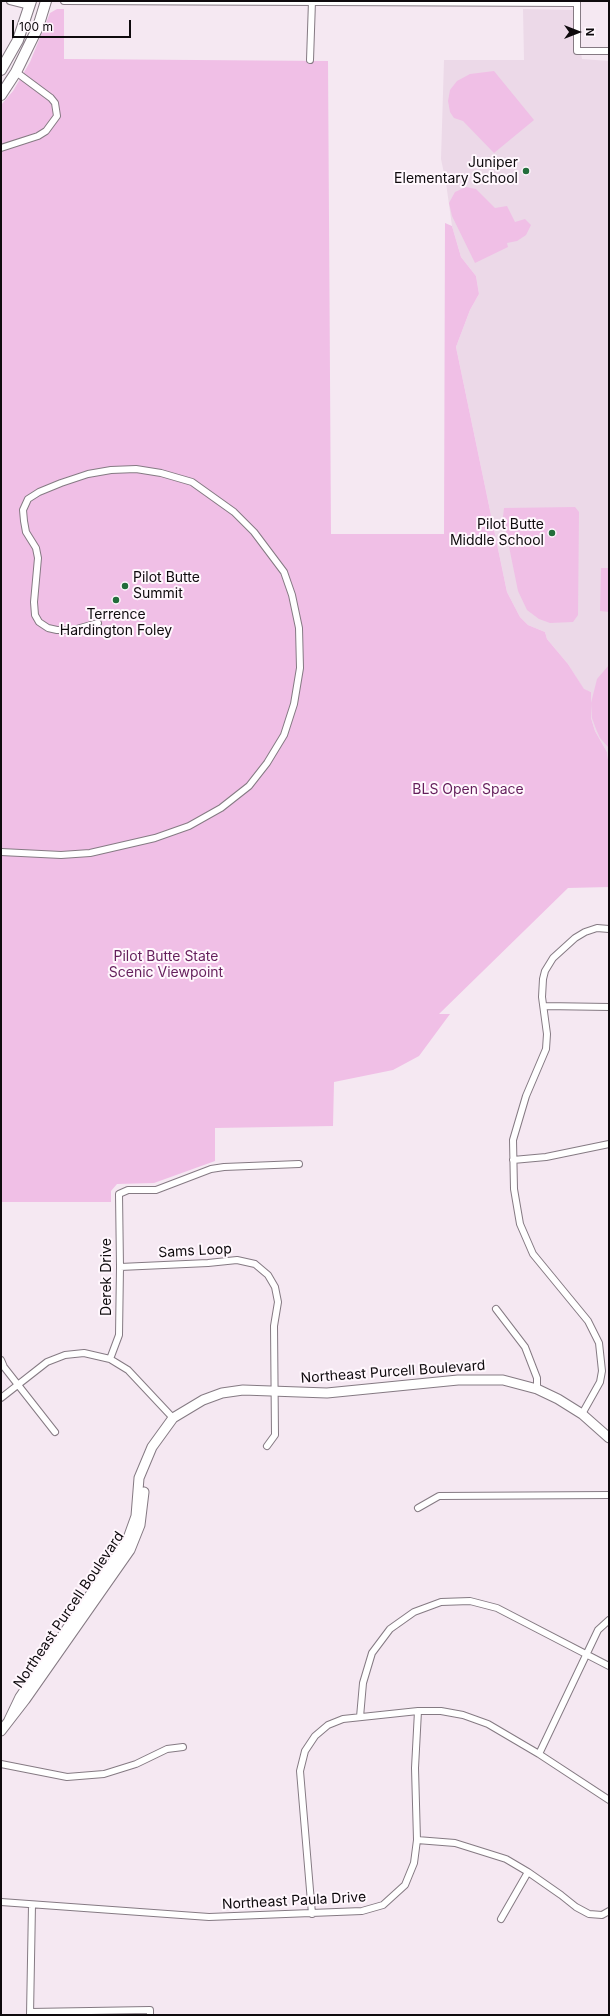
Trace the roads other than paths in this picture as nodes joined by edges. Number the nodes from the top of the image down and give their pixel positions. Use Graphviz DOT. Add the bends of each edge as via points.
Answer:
graph roads {
  1 [pos="10,1"];
  2 [pos="46,1"];
  3 [pos="64,1"];
  4 [pos="312,2"];
  5 [pos="577,2"];
  6 [pos="30,3"];
  7 [pos="27,17"];
  8 [pos="609,51"];
  9 [pos="310,60"];
  10 [pos="1,70"];
  11 [pos="16,72"];
  12 [pos="1,95"];
  13 [pos="1,148"];
  14 [pos="98,623"];
  15 [pos="1,852"];
  16 [pos="609,928"];
  17 [pos="544,1006"];
  18 [pos="609,1007"];
  19 [pos="609,1144"];
  20 [pos="512,1160"];
  21 [pos="299,1164"];
  22 [pos="120,1267"];
  23 [pos="496,1309"];
  24 [pos="110,1359"];
  25 [pos="1,1360"];
  26 [pos="18,1384"];
  27 [pos="537,1390"];
  28 [pos="275,1391"];
  29 [pos="1,1398"];
  30 [pos="582,1414"];
  31 [pos="174,1418"];
  32 [pos="55,1432"];
  33 [pos="609,1438"];
  34 [pos="267,1446"];
  35 [pos="609,1495"];
  36 [pos="418,1508"];
  37 [pos="609,1620"];
  38 [pos="587,1654"];
  39 [pos="609,1666"];
  40 [pos="418,1711"];
  41 [pos="360,1717"];
  42 [pos="1,1730"];
  43 [pos="183,1747"];
  44 [pos="539,1754"];
  45 [pos="1,1764"];
  46 [pos="609,1800"];
  47 [pos="417,1840"];
  48 [pos="528,1872"];
  49 [pos="1,1902"];
  50 [pos="32,1905"];
  51 [pos="609,1911"];
  52 [pos="312,1914"];
  53 [pos="501,1919"];
  54 [pos="30,2013"];
  55 [pos="150,2015"];
  1 -- 6 [label="street"];
  2 -- 11 [label="main road" via="38,27"];
  3 -- 4 [label="street"];
  4 -- 5 [label="street"];
  4 -- 9 [label="street"];
  5 -- 8 [label="street" via="577,51"];
  6 -- 7 [label="main road"];
  7 -- 10 [label="main road" via="18,40"];
  7 -- 11 [label="main road" via="24,38 11,65"];
  11 -- 12 [label="main road"];
  11 -- 13 [label="street" via="51,98 55,103 56,116 49,127 38,136"];
  14 -- 15 [label="street" via="73,630 56,630 39,622 35,615 38,558 36,548 26,532 24,521 23,510 28,499 61,483 111,470 136,469 192,482 234,512 254,532 284,572 299,628 300,668 294,704 284,735 249,786 221,808 189,826 155,838 90,853 61,855"];
  16 -- 17 [label="street" via="585,932 553,958 543,979"];
  17 -- 18 [label="street"];
  17 -- 20 [label="street" via="546,1049 520,1114 513,1140"];
  19 -- 20 [label="street" via="546,1157"];
  20 -- 30 [label="street" via="520,1224 533,1254 588,1321 599,1343 602,1356 601,1376"];
  21 -- 22 [label="street, Derek Drive" via="211,1169 156,1190 128,1190 119,1194"];
  22 -- 24 [label="street, Derek Drive" via="119,1335"];
  22 -- 28 [label="street, Sams Loop" via="237,1260 255,1264 268,1275 275,1287 278,1302 274,1326"];
  23 -- 27 [label="street" via="525,1347 537,1378"];
  24 -- 26 [label="street" via="84,1353 65,1355 46,1362"];
  24 -- 31 [label="street" via="128,1370"];
  25 -- 26 [label="street"];
  26 -- 29 [label="street"];
  26 -- 32 [label="street"];
  27 -- 28 [label="street, Northeast Purcell Boulevard" via="503,1380 486,1379 327,1393"];
  27 -- 30 [label="street, Northeast Purcell Boulevard" via="558,1398"];
  28 -- 31 [label="street, Northeast Purcell Boulevard" via="243,1390 222,1393 203,1400"];
  28 -- 34 [label="street, Sams Loop" via="275,1435"];
  30 -- 33 [label="street, Northeast Purcell Boulevard"];
  31 -- 42 [label="street, Northeast Purcell Boulevard" via="152,1447 139,1478 136,1516 127,1541 20,1697"];
  35 -- 36 [label="street" via="439,1496"];
  37 -- 38 [label="street" via="598,1630"];
  38 -- 39 [label="street"];
  38 -- 41 [label="street" via="498,1608 470,1601 441,1602 414,1612 390,1629 372,1653 363,1683"];
  38 -- 44 [label="street"];
  40 -- 41 [label="street"];
  40 -- 44 [label="street" via="441,1711 463,1715 488,1724"];
  40 -- 47 [label="street, Northeast Paula Drive" via="415,1768"];
  41 -- 52 [label="street" via="343,1719 328,1725 314,1736 305,1751 300,1771"];
  43 -- 45 [label="street" via="167,1749 136,1764 104,1774 68,1777"];
  44 -- 46 [label="street"];
  47 -- 48 [label="street" via="455,1843 506,1860"];
  47 -- 52 [label="street, Northeast Paula Drive" via="414,1863 405,1885 383,1905 362,1911"];
  48 -- 51 [label="street" via="589,1914 602,1915"];
  48 -- 53 [label="street"];
  49 -- 50 [label="street, Northeast Paula Drive"];
  50 -- 52 [label="street, Northeast Paula Drive" via="209,1917"];
  50 -- 54 [label="street"];
  54 -- 55 [label="street" via="150,2010"];
}
